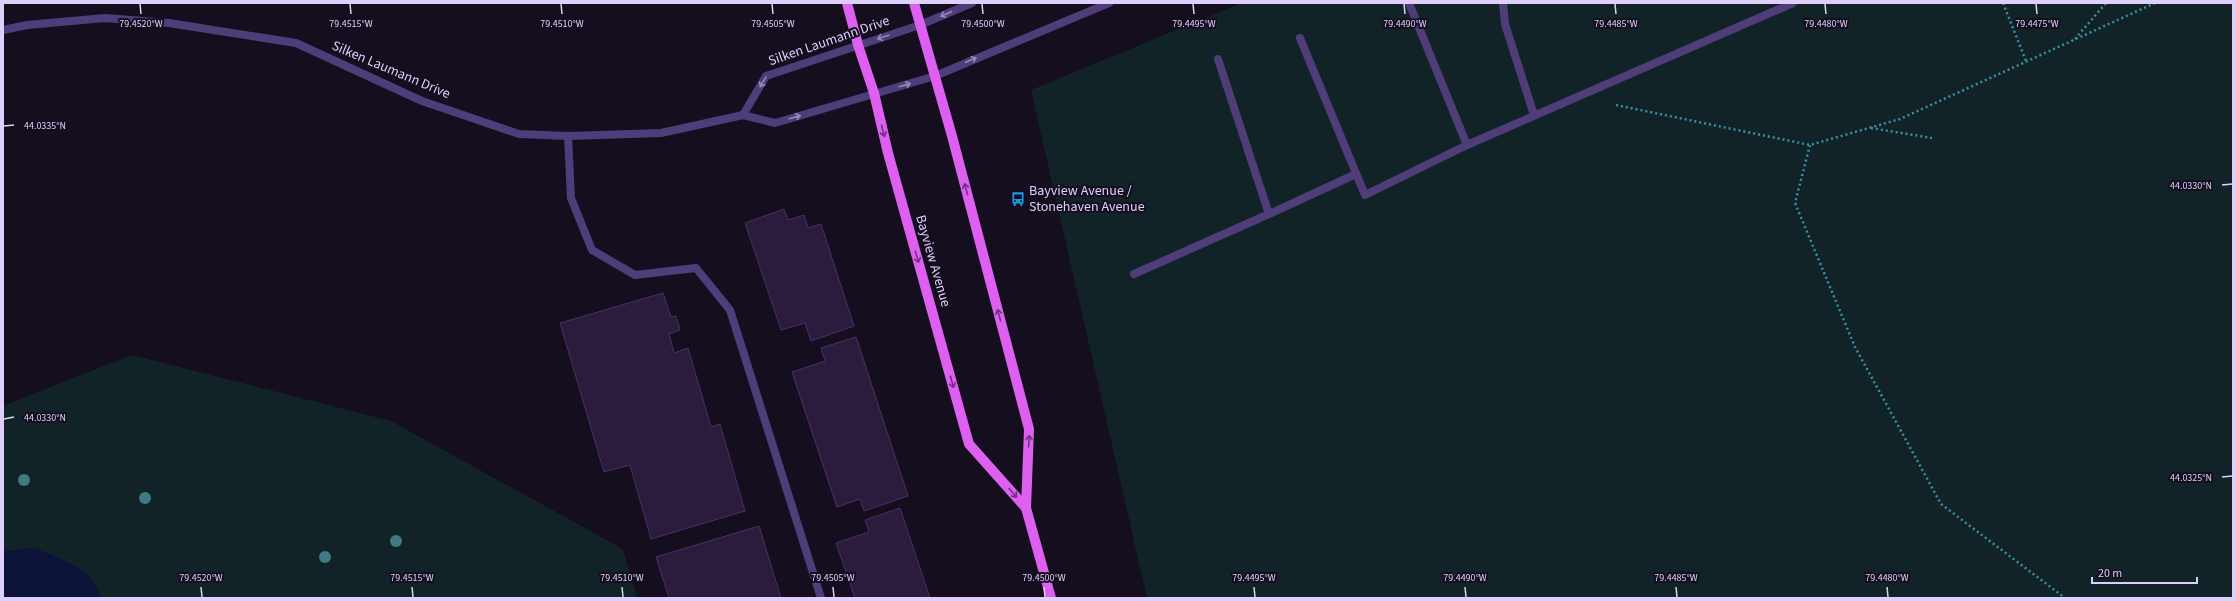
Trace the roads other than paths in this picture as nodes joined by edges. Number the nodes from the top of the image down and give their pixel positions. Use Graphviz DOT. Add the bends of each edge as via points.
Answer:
graph roads {
  1 [pos="847,3"];
  2 [pos="914,3"];
  3 [pos="972,3"];
  4 [pos="1109,3"];
  5 [pos="1409,3"];
  6 [pos="1503,3"];
  7 [pos="1793,3"];
  8 [pos="920,25"];
  9 [pos="3,30"];
  10 [pos="1300,38"];
  11 [pos="858,45"];
  12 [pos="1218,59"];
  13 [pos="935,76"];
  14 [pos="874,93"];
  15 [pos="743,115"];
  16 [pos="1534,115"];
  17 [pos="568,136"];
  18 [pos="1467,145"];
  19 [pos="1356,174"];
  20 [pos="1269,214"];
  21 [pos="1134,274"];
  22 [pos="1026,508"];
  23 [pos="821,598"];
  24 [pos="1051,598"];
  1 -- 11 [label="main road, Bayview Avenue"];
  2 -- 8 [label="main road, Bayview Avenue"];
  3 -- 8 [label="street, Silken Laumann Drive, one-way"];
  13 -- 4 [label="street, Silken Laumann Drive, one-way"];
  5 -- 18 [label="street"];
  6 -- 16 [label="street" via="1504,24"];
  7 -- 16 [label="street"];
  8 -- 11 [label="street, Silken Laumann Drive, one-way"];
  8 -- 13 [label="main road, Bayview Avenue"];
  9 -- 17 [label="street, Silken Laumann Drive" via="27,25 105,18 169,23 296,43 422,101 512,132"];
  10 -- 19 [label="street"];
  11 -- 14 [label="main road, Bayview Avenue"];
  11 -- 15 [label="street, Silken Laumann Drive, one-way" via="766,76"];
  12 -- 20 [label="street"];
  14 -- 13 [label="street, Silken Laumann Drive, one-way"];
  22 -- 13 [label="main road, Bayview Avenue, one-way" via="1029,429"];
  15 -- 14 [label="street, Silken Laumann Drive, one-way" via="775,122"];
  14 -- 22 [label="main road, Bayview Avenue, one-way" via="888,153 969,444"];
  15 -- 17 [label="street, Silken Laumann Drive" via="661,133"];
  16 -- 18 [label="street"];
  17 -- 23 [label="street" via="571,198 592,250 635,274 696,268 730,310"];
  18 -- 19 [label="street" via="1365,195"];
  19 -- 20 [label="street"];
  20 -- 21 [label="street"];
  22 -- 24 [label="main road, Bayview Avenue"];
}
